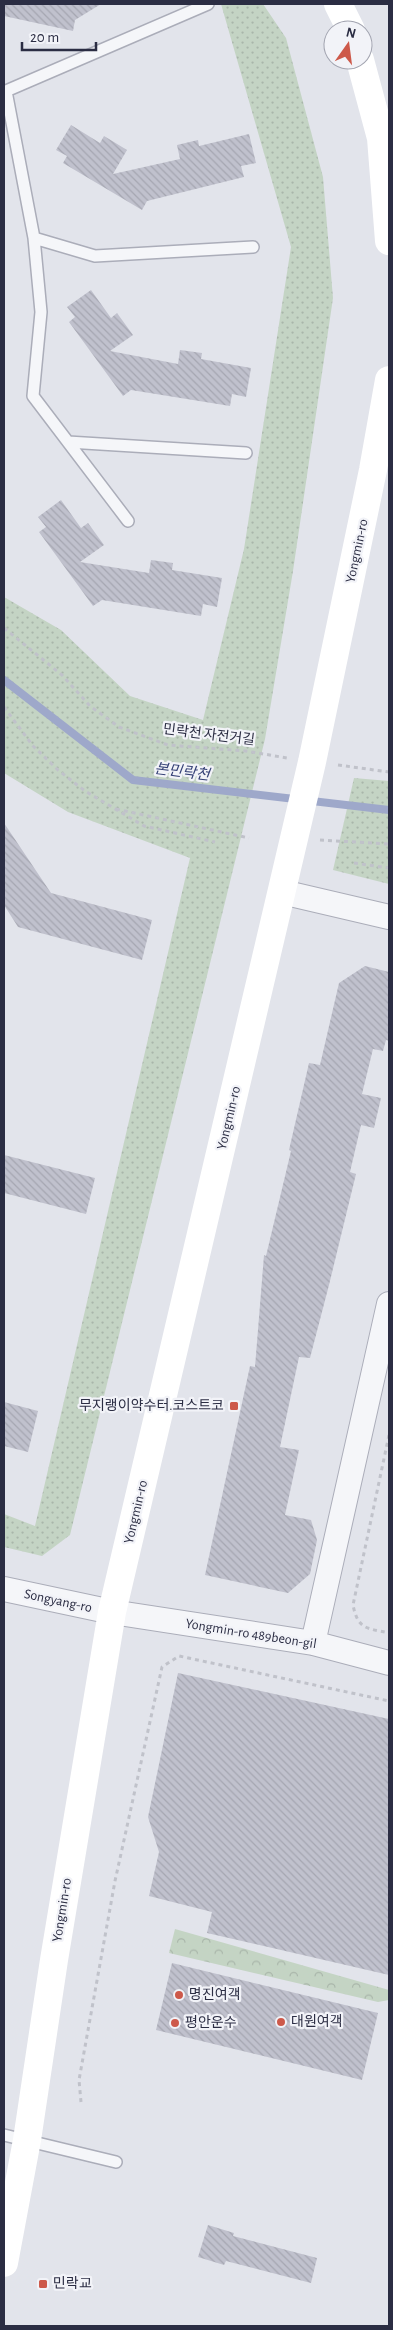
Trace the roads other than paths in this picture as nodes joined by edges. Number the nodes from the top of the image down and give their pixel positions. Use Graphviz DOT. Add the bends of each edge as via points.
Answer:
graph roads {
  1 [pos="208,4"];
  2 [pos="338,4"];
  3 [pos="346,20"];
  4 [pos="363,70"];
  5 [pos="5,90"];
  6 [pos="34,238"];
  7 [pos="389,241"];
  8 [pos="253,247"];
  9 [pos="389,380"];
  10 [pos="68,442"];
  11 [pos="246,453"];
  12 [pos="128,520"];
  13 [pos="282,892"];
  14 [pos="389,917"];
  15 [pos="389,1304"];
  16 [pos="4,1589"];
  17 [pos="112,1612"];
  18 [pos="313,1643"];
  19 [pos="389,1663"];
  20 [pos="16,2137"];
  21 [pos="116,2162"];
  22 [pos="4,2263"];
  1 -- 5 [label="lane"];
  2 -- 3 [label="street"];
  4 -- 7 [label="street" via="382,138"];
  5 -- 6 [label="lane"];
  6 -- 8 [label="lane" via="95,256"];
  6 -- 10 [label="lane" via="41,312 33,396"];
  9 -- 13 [label="street, Yongmin-ro" via="321,722"];
  10 -- 11 [label="lane"];
  10 -- 12 [label="lane"];
  13 -- 14 [label="street"];
  13 -- 17 [label="street, Yongmin-ro"];
  15 -- 18 [label="street"];
  16 -- 17 [label="street, Songyang-ro"];
  17 -- 18 [label="street, Yongmin-ro 489beon-gil"];
  17 -- 20 [label="street, Yongmin-ro" via="54,1960"];
  18 -- 19 [label="street, Yongmin-ro 489beon-gil"];
  20 -- 21 [label="lane"];
  20 -- 22 [label="street, Yongmin-ro"];
}
